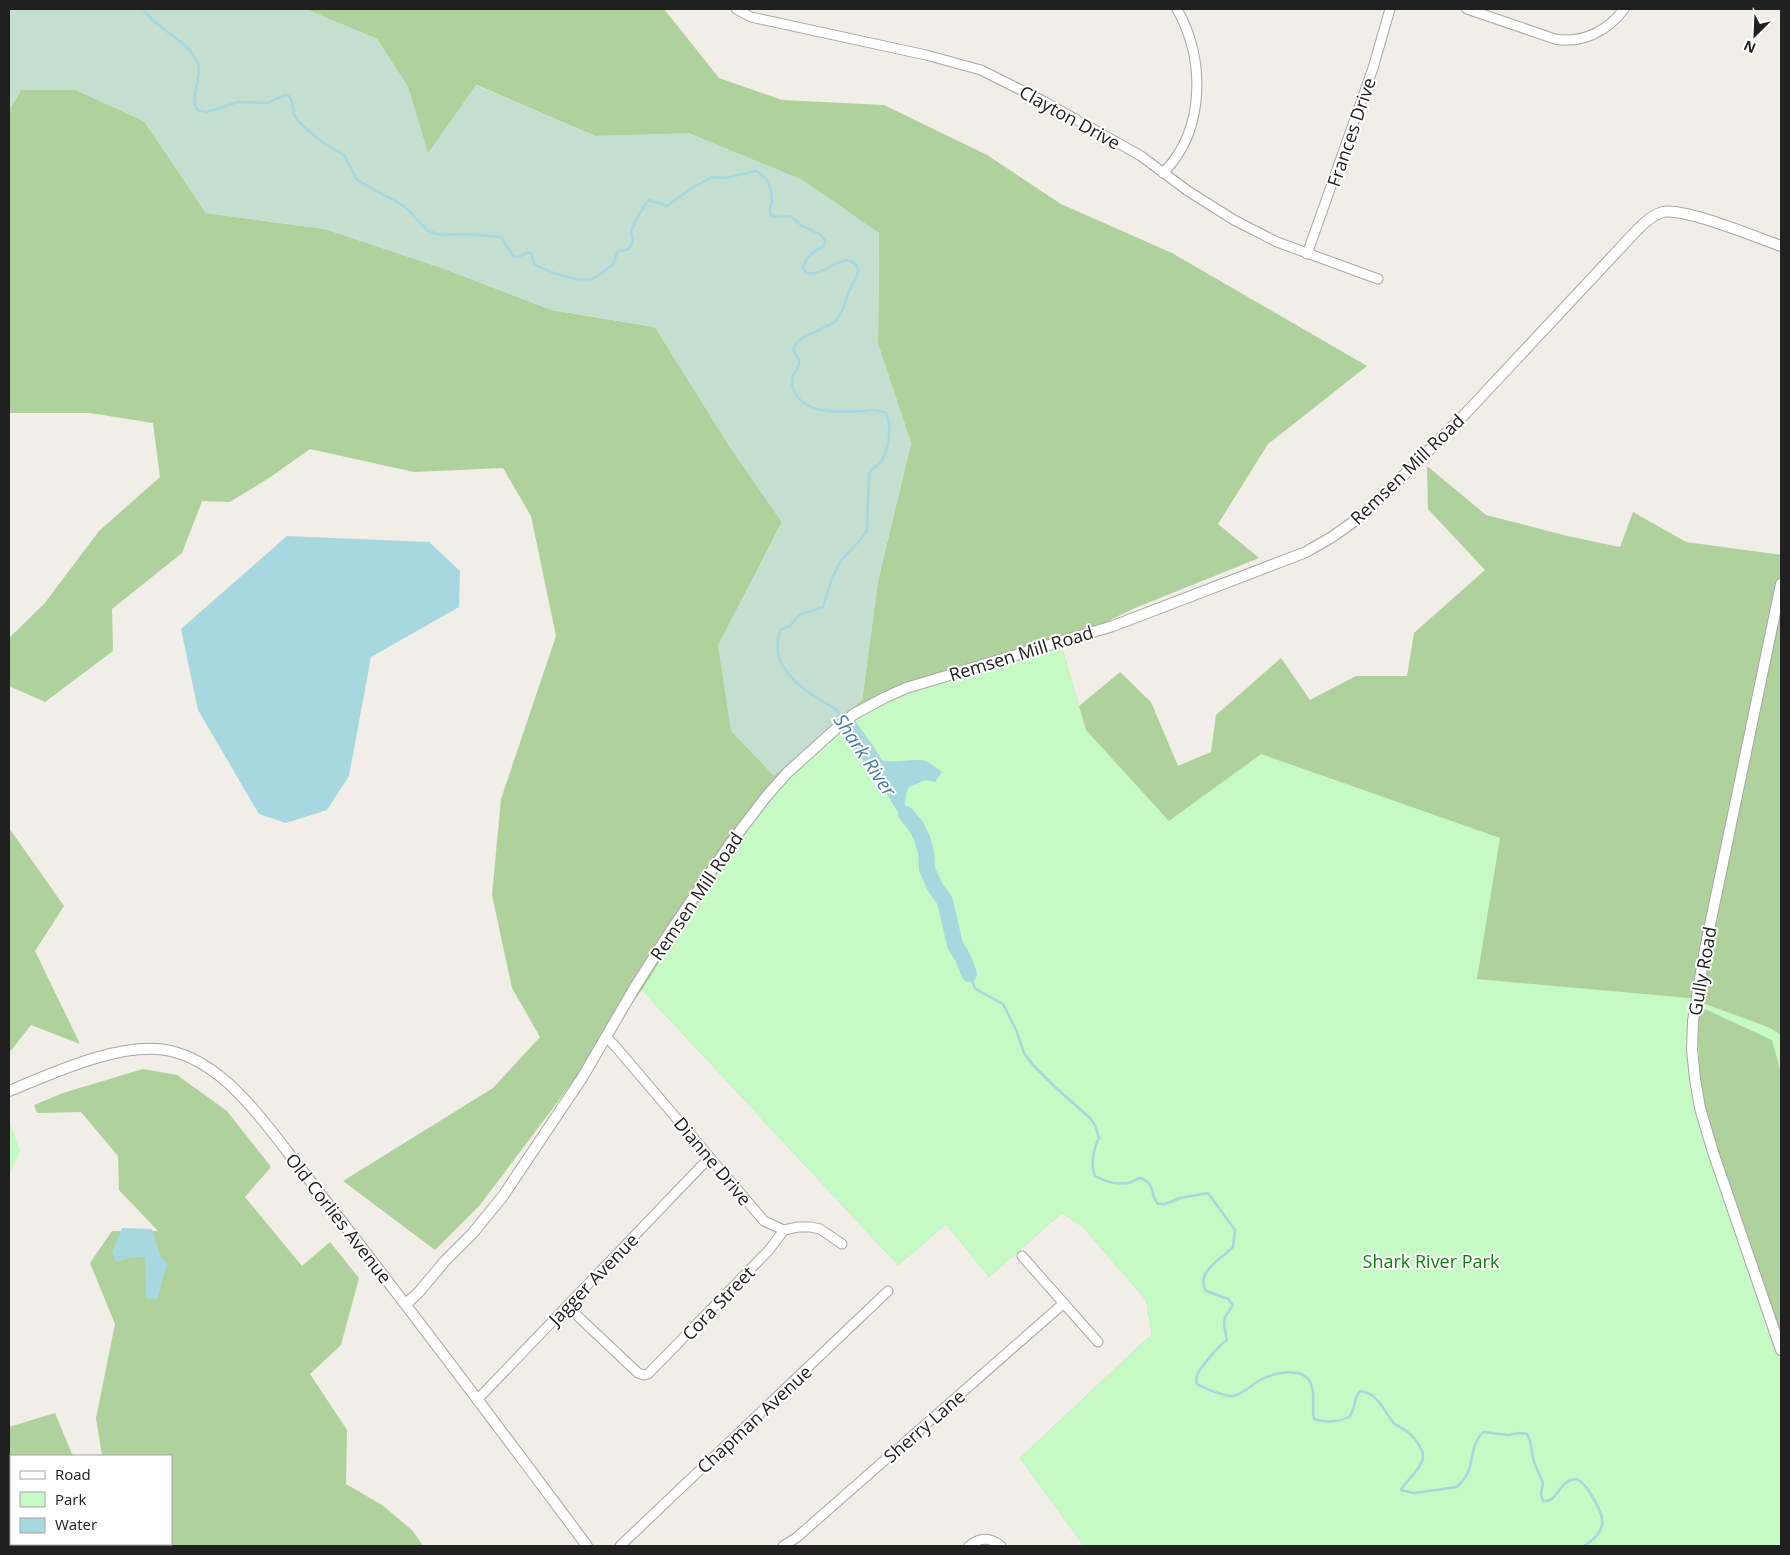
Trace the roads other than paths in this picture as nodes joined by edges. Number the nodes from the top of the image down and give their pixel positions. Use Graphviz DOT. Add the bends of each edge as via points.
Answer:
graph roads {
  1 [pos="1177,9"];
  2 [pos="1390,9"];
  3 [pos="1467,9"];
  4 [pos="1624,9"];
  5 [pos="738,10"];
  6 [pos="1163,173"];
  7 [pos="1781,246"];
  8 [pos="1307,254"];
  9 [pos="1378,279"];
  10 [pos="1781,584"];
  11 [pos="606,1037"];
  12 [pos="9,1091"];
  13 [pos="710,1158"];
  14 [pos="784,1230"];
  15 [pos="842,1244"];
  16 [pos="1022,1256"];
  17 [pos="888,1291"];
  18 [pos="1064,1303"];
  19 [pos="406,1304"];
  20 [pos="567,1306"];
  21 [pos="1098,1342"];
  22 [pos="1781,1350"];
  23 [pos="477,1400"];
  24 [pos="587,1546"];
  25 [pos="620,1546"];
  26 [pos="783,1546"];
  27 [pos="969,1546"];
  28 [pos="1001,1546"];
  1 -- 6 [label="street" via="1192,45 1197,92 1185,140"];
  2 -- 8 [label="street, Frances Drive" via="1373,68"];
  3 -- 4 [label="street" via="1555,39 1568,40 1586,38 1608,26"];
  5 -- 6 [label="street, Clayton Drive" via="751,17 981,70 1141,156"];
  6 -- 8 [label="street, Clayton Drive" via="1234,220"];
  7 -- 11 [label="street, Remsen Mill Road" via="1682,212 1661,212 1638,229 1466,413 1381,498 1332,538 1306,552 1112,626 921,683 854,714 787,773 749,817 672,930"];
  8 -- 9 [label="street, Clayton Drive"];
  10 -- 22 [label="street, Gully Road" via="1705,950 1693,1021 1692,1050 1703,1117"];
  11 -- 13 [label="street, Dianne Drive"];
  11 -- 19 [label="street, Remsen Mill Road" via="503,1196"];
  12 -- 19 [label="street, Old Corlies Avenue" via="87,1061 132,1050 171,1051 200,1062 251,1106"];
  13 -- 14 [label="street, Dianne Drive" via="764,1221"];
  13 -- 20 [label="street, Jagger Avenue"];
  14 -- 15 [label="street" via="798,1227 820,1229"];
  14 -- 20 [label="street, Cora Street" via="770,1250 648,1374 638,1373"];
  16 -- 18 [label="street"];
  17 -- 25 [label="street, Chapman Avenue"];
  18 -- 21 [label="street"];
  18 -- 26 [label="street, Sherry Lane"];
  19 -- 23 [label="street, Old Corlies Avenue"];
  20 -- 23 [label="street, Jagger Avenue"];
  23 -- 24 [label="street, Old Corlies Avenue"];
  27 -- 28 [label="street" via="980,1539 993,1540"];
}
